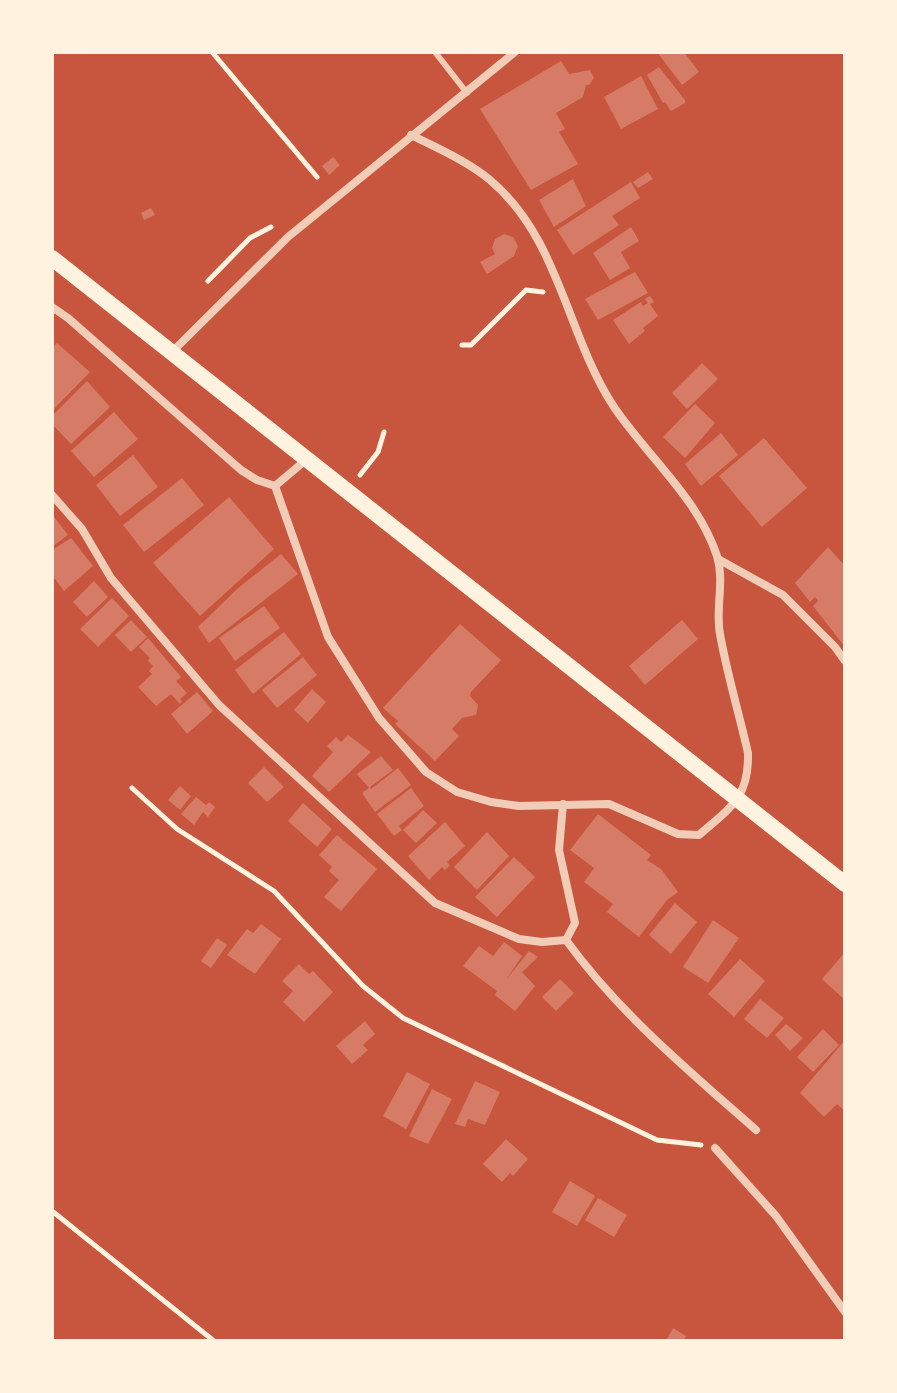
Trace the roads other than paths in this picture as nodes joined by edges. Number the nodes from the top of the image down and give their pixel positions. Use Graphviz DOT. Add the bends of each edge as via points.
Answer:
graph roads {
  1 [pos="435,52"];
  2 [pos="515,52"];
  3 [pos="467,93"];
  4 [pos="411,135"];
  5 [pos="52,258"];
  6 [pos="52,307"];
  7 [pos="172,352"];
  8 [pos="307,459"];
  9 [pos="275,486"];
  10 [pos="52,495"];
  11 [pos="718,559"];
  12 [pos="845,661"];
  13 [pos="739,800"];
  14 [pos="563,804"];
  15 [pos="845,884"];
  16 [pos="566,940"];
  17 [pos="756,1130"];
  18 [pos="715,1148"];
  19 [pos="845,1312"];
  1 -- 3 [label="lane"];
  2 -- 3 [label="street"];
  3 -- 4 [label="street"];
  4 -- 7 [label="street" via="281,242"];
  4 -- 11 [label="street" via="473,168 500,190 537,237 602,387 703,525"];
  5 -- 7 [label="main road"];
  6 -- 9 [label="street" via="241,470"];
  7 -- 8 [label="main road"];
  8 -- 9 [label="street"];
  8 -- 13 [label="main road"];
  9 -- 14 [label="street" via="328,637 379,718 426,772 457,792 491,802"];
  10 -- 16 [label="street" via="82,529 111,578 219,705 435,903 519,939"];
  11 -- 12 [label="street" via="783,595"];
  11 -- 13 [label="street" via="720,635 748,753"];
  13 -- 14 [label="street" via="699,835 678,834 609,804"];
  13 -- 15 [label="main road"];
  14 -- 16 [label="street" via="559,850 575,923"];
  16 -- 17 [label="street" via="592,976"];
  18 -- 19 [label="street" via="776,1216"];
}
